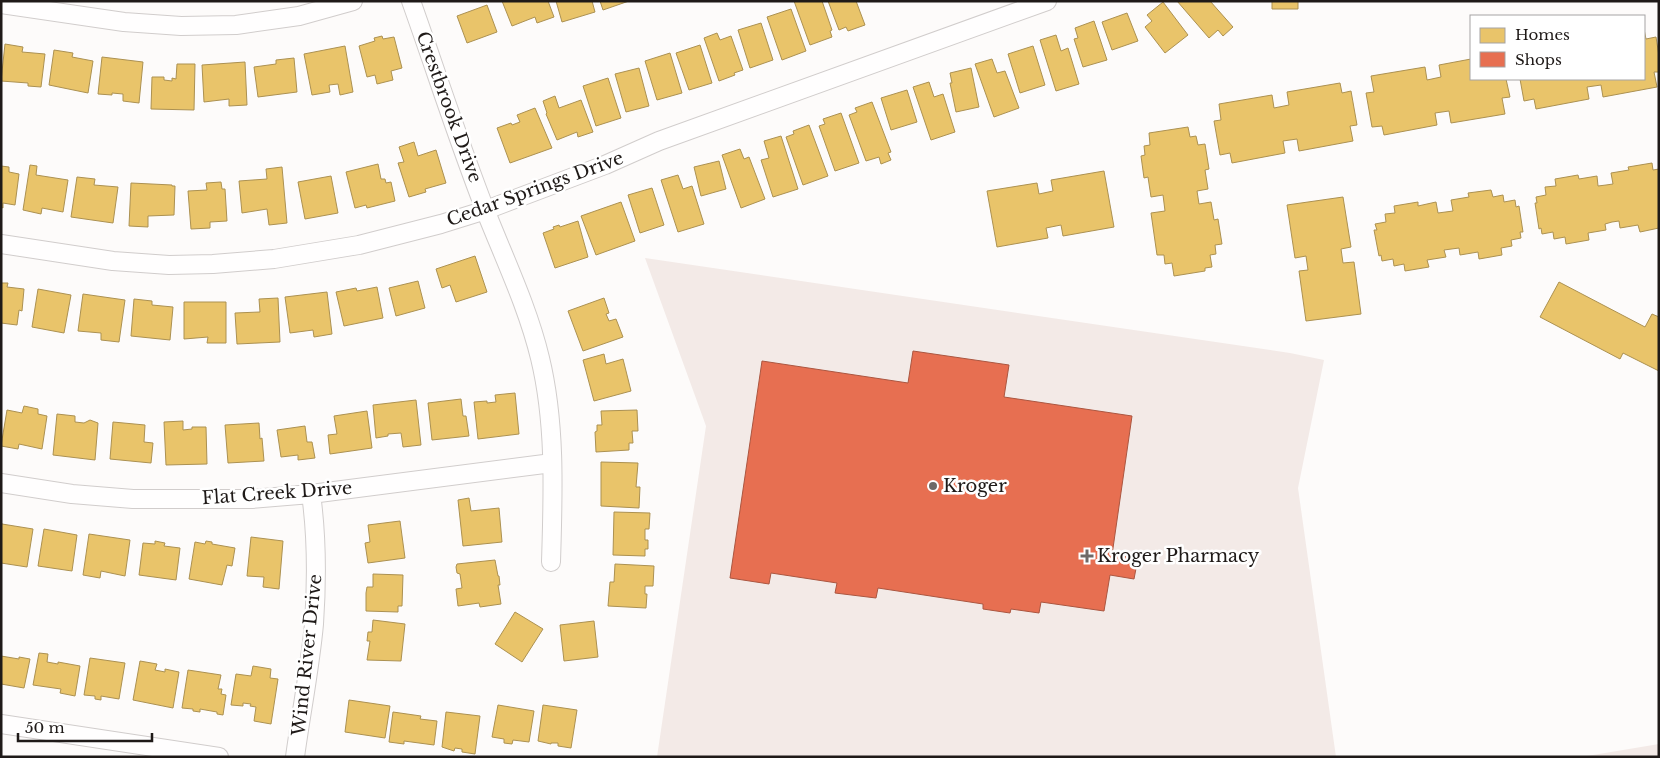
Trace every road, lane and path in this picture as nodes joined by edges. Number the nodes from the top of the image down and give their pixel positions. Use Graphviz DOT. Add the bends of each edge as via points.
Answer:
graph roads {
  1 [pos="353,1"];
  2 [pos="411,1"];
  3 [pos="1047,1"];
  4 [pos="1,4"];
  5 [pos="486,210"];
  6 [pos="1,244"];
  7 [pos="552,463"];
  8 [pos="1,483"];
  9 [pos="312,494"];
  10 [pos="551,562"];
  11 [pos="1,724"];
  12 [pos="219,757"];
  13 [pos="295,757"];
  1 -- 4 [label="street" via="299,16 236,25 181,26 124,22"];
  2 -- 5 [label="street, Crestbrook Drive"];
  3 -- 5 [label="street, Cedar Springs Drive" via="659,141"];
  5 -- 6 [label="street, Cedar Springs Drive" via="359,245 274,259 213,264 113,261"];
  5 -- 7 [label="street, Crestbrook Drive" via="527,314 540,358 548,402"];
  7 -- 9 [label="street, Flat Creek Drive"];
  7 -- 10 [label="street, Crestbrook Drive"];
  8 -- 9 [label="street, Flat Creek Drive" via="133,499 252,499"];
  9 -- 13 [label="street, Wind River Drive" via="316,528 314,625"];
  11 -- 12 [label="street"];
}
